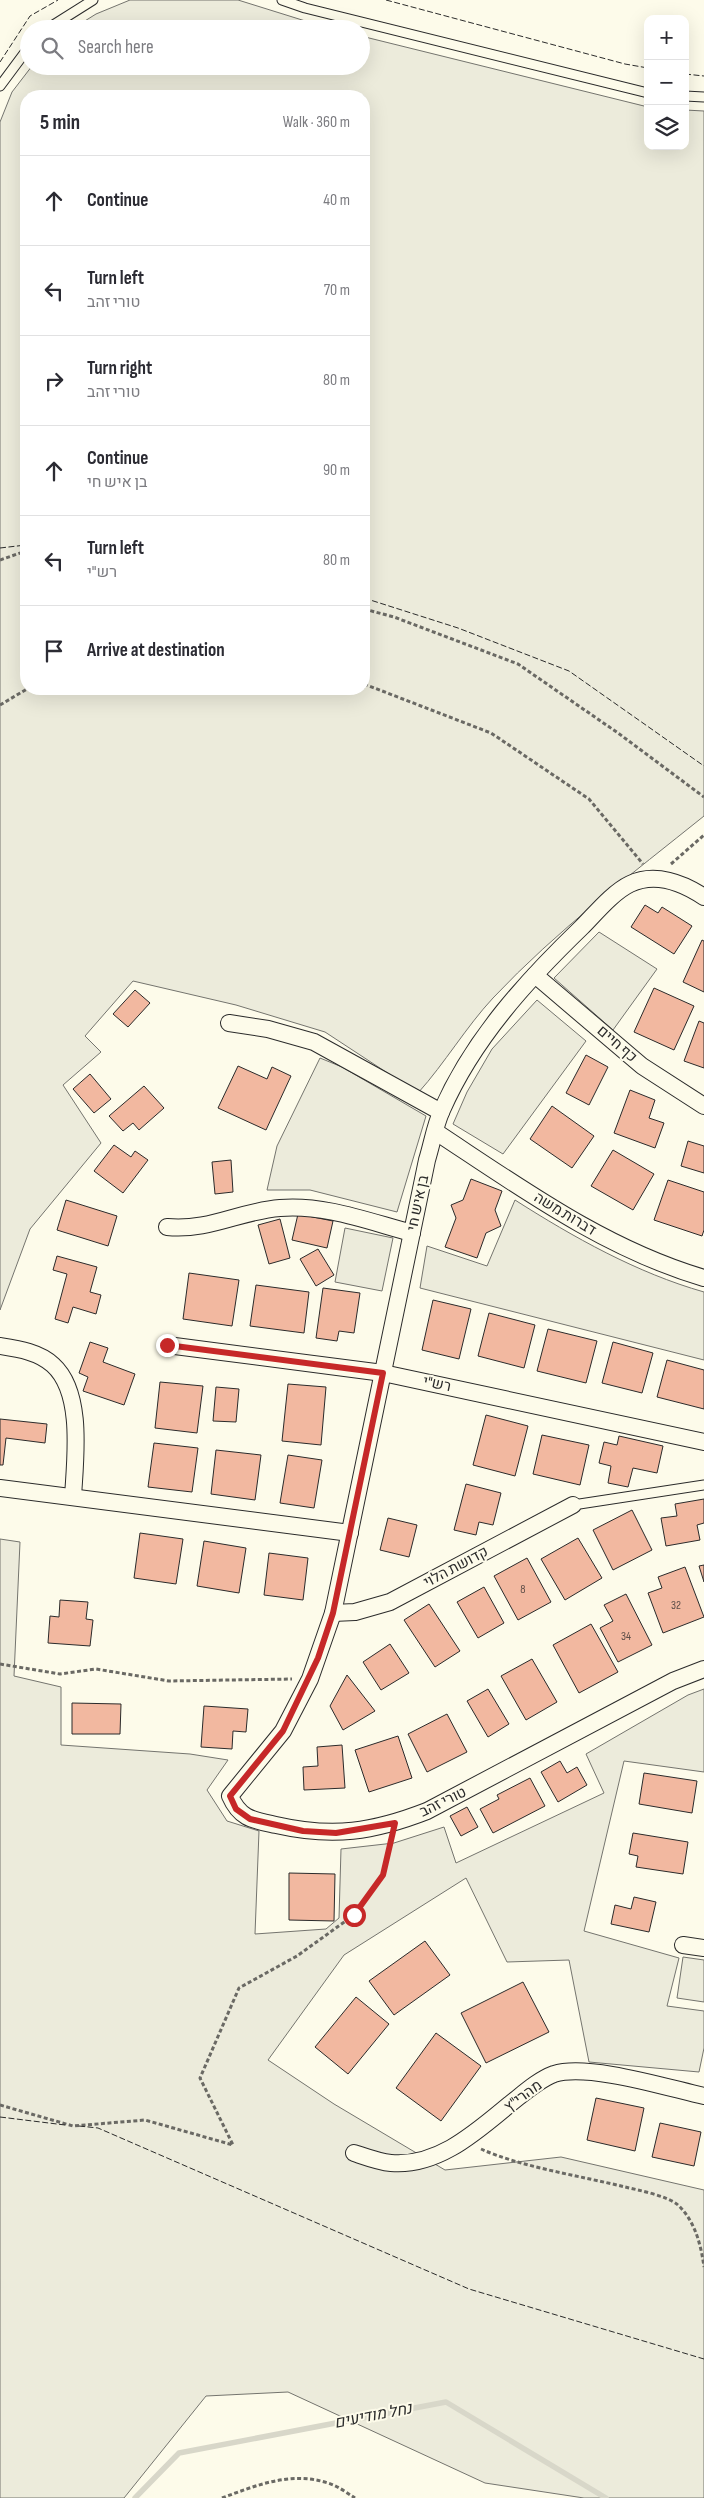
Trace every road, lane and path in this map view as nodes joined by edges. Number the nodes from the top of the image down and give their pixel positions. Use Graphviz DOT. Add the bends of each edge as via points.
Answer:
graph roads {
  1 [pos="93,0"];
  2 [pos="282,0"];
  3 [pos="61,20"];
  4 [pos="354,20"];
  5 [pos="370,24"];
  6 [pos="20,59"];
  7 [pos="0,86"];
  8 [pos="644,92"];
  9 [pos="689,96"];
  10 [pos="704,97"];
  11 [pos="20,553"];
  12 [pos="0,560"];
  13 [pos="370,611"];
  14 [pos="370,686"];
  15 [pos="20,692"];
  16 [pos="0,704"];
  17 [pos="704,797"];
  18 [pos="704,835"];
  19 [pos="655,878"];
  20 [pos="704,897"];
  21 [pos="535,975"];
  22 [pos="229,1023"];
  23 [pos="704,1106"];
  24 [pos="441,1112"];
  25 [pos="436,1132"];
  26 [pos="167,1227"];
  27 [pos="412,1234"];
  28 [pos="704,1278"];
  29 [pos="167,1345"];
  30 [pos="0,1346"];
  31 [pos="383,1373"];
  32 [pos="704,1442"];
  33 [pos="704,1485"];
  34 [pos="0,1488"];
  35 [pos="73,1497"];
  36 [pos="573,1505"];
  37 [pos="350,1533"];
  38 [pos="333,1613"];
  39 [pos="0,1664"];
  40 [pos="704,1669"];
  41 [pos="310,1679"];
  42 [pos="395,1823"];
  43 [pos="683,1945"];
  44 [pos="704,1948"];
  45 [pos="704,2096"];
  46 [pos="0,2105"];
  47 [pos="463,2139"];
  48 [pos="354,2154"];
  49 [pos="704,2267"];
  50 [pos="222,2498"];
  51 [pos="356,2498"];
  1 -- 3 [label="lane"];
  2 -- 4 [label="lane"];
  5 -- 8 [label="lane"];
  6 -- 7 [label="lane"];
  9 -- 10 [label="lane"];
  11 -- 12 [label="path"];
  13 -- 17 [label="path" via="518,664"];
  14 -- 19 [label="path" via="491,733 588,799"];
  15 -- 16 [label="path"];
  18 -- 19 [label="path"];
  19 -- 20 [label="street" via="687,885"];
  19 -- 21 [label="street, בן איש חי" via="630,884 605,904"];
  21 -- 23 [label="street, כף חיים" via="642,1066"];
  21 -- 24 [label="street, בן איש חי" via="476,1049"];
  22 -- 24 [label="street" via="268,1029 314,1042"];
  24 -- 25 [label="street, בן איש חי"];
  25 -- 27 [label="street, בן איש חי"];
  25 -- 28 [label="street, דברות משה" via="593,1232 643,1256"];
  26 -- 27 [label="street" via="200,1227 278,1208 300,1206"];
  27 -- 31 [label="street, בן איש חי"];
  29 -- 31 [label="street, רש\"י"];
  30 -- 35 [label="street" via="36,1353 54,1365 67,1387 73,1408 76,1446"];
  31 -- 32 [label="street, רש\"י"];
  31 -- 37 [label="street, בן איש חי"];
  33 -- 36 [label="lane"];
  34 -- 35 [label="street"];
  35 -- 37 [label="street"];
  36 -- 38 [label="street, קדושת הלוי" via="390,1602 355,1612"];
  37 -- 38 [label="street, בן איש חי"];
  38 -- 41 [label="street, טורי זהב"];
  39 -- 41 [label="path" via="60,1674 96,1669 169,1681"];
  40 -- 42 [label="street, טורי זהב" via="673,1681 427,1811"];
  41 -- 42 [label="street, טורי זהב" via="283,1731 230,1796 236,1809 250,1819 303,1831 336,1833"];
  42 -- 46 [label="path" via="383,1875 354,1915 297,1956 239,1988 200,2078 234,2145 145,2120 73,2126"];
  43 -- 44 [label="street"];
  45 -- 47 [label="street, מהרי\"ץ" via="603,2074 554,2074"];
  47 -- 48 [label="street, מהרי\"ץ" via="441,2155 416,2163 390,2163"];
  47 -- 49 [label="path" via="484,2150 645,2192 677,2204 691,2221"];
  50 -- 51 [label="path" via="264,2483 296,2477 329,2483"];
}
